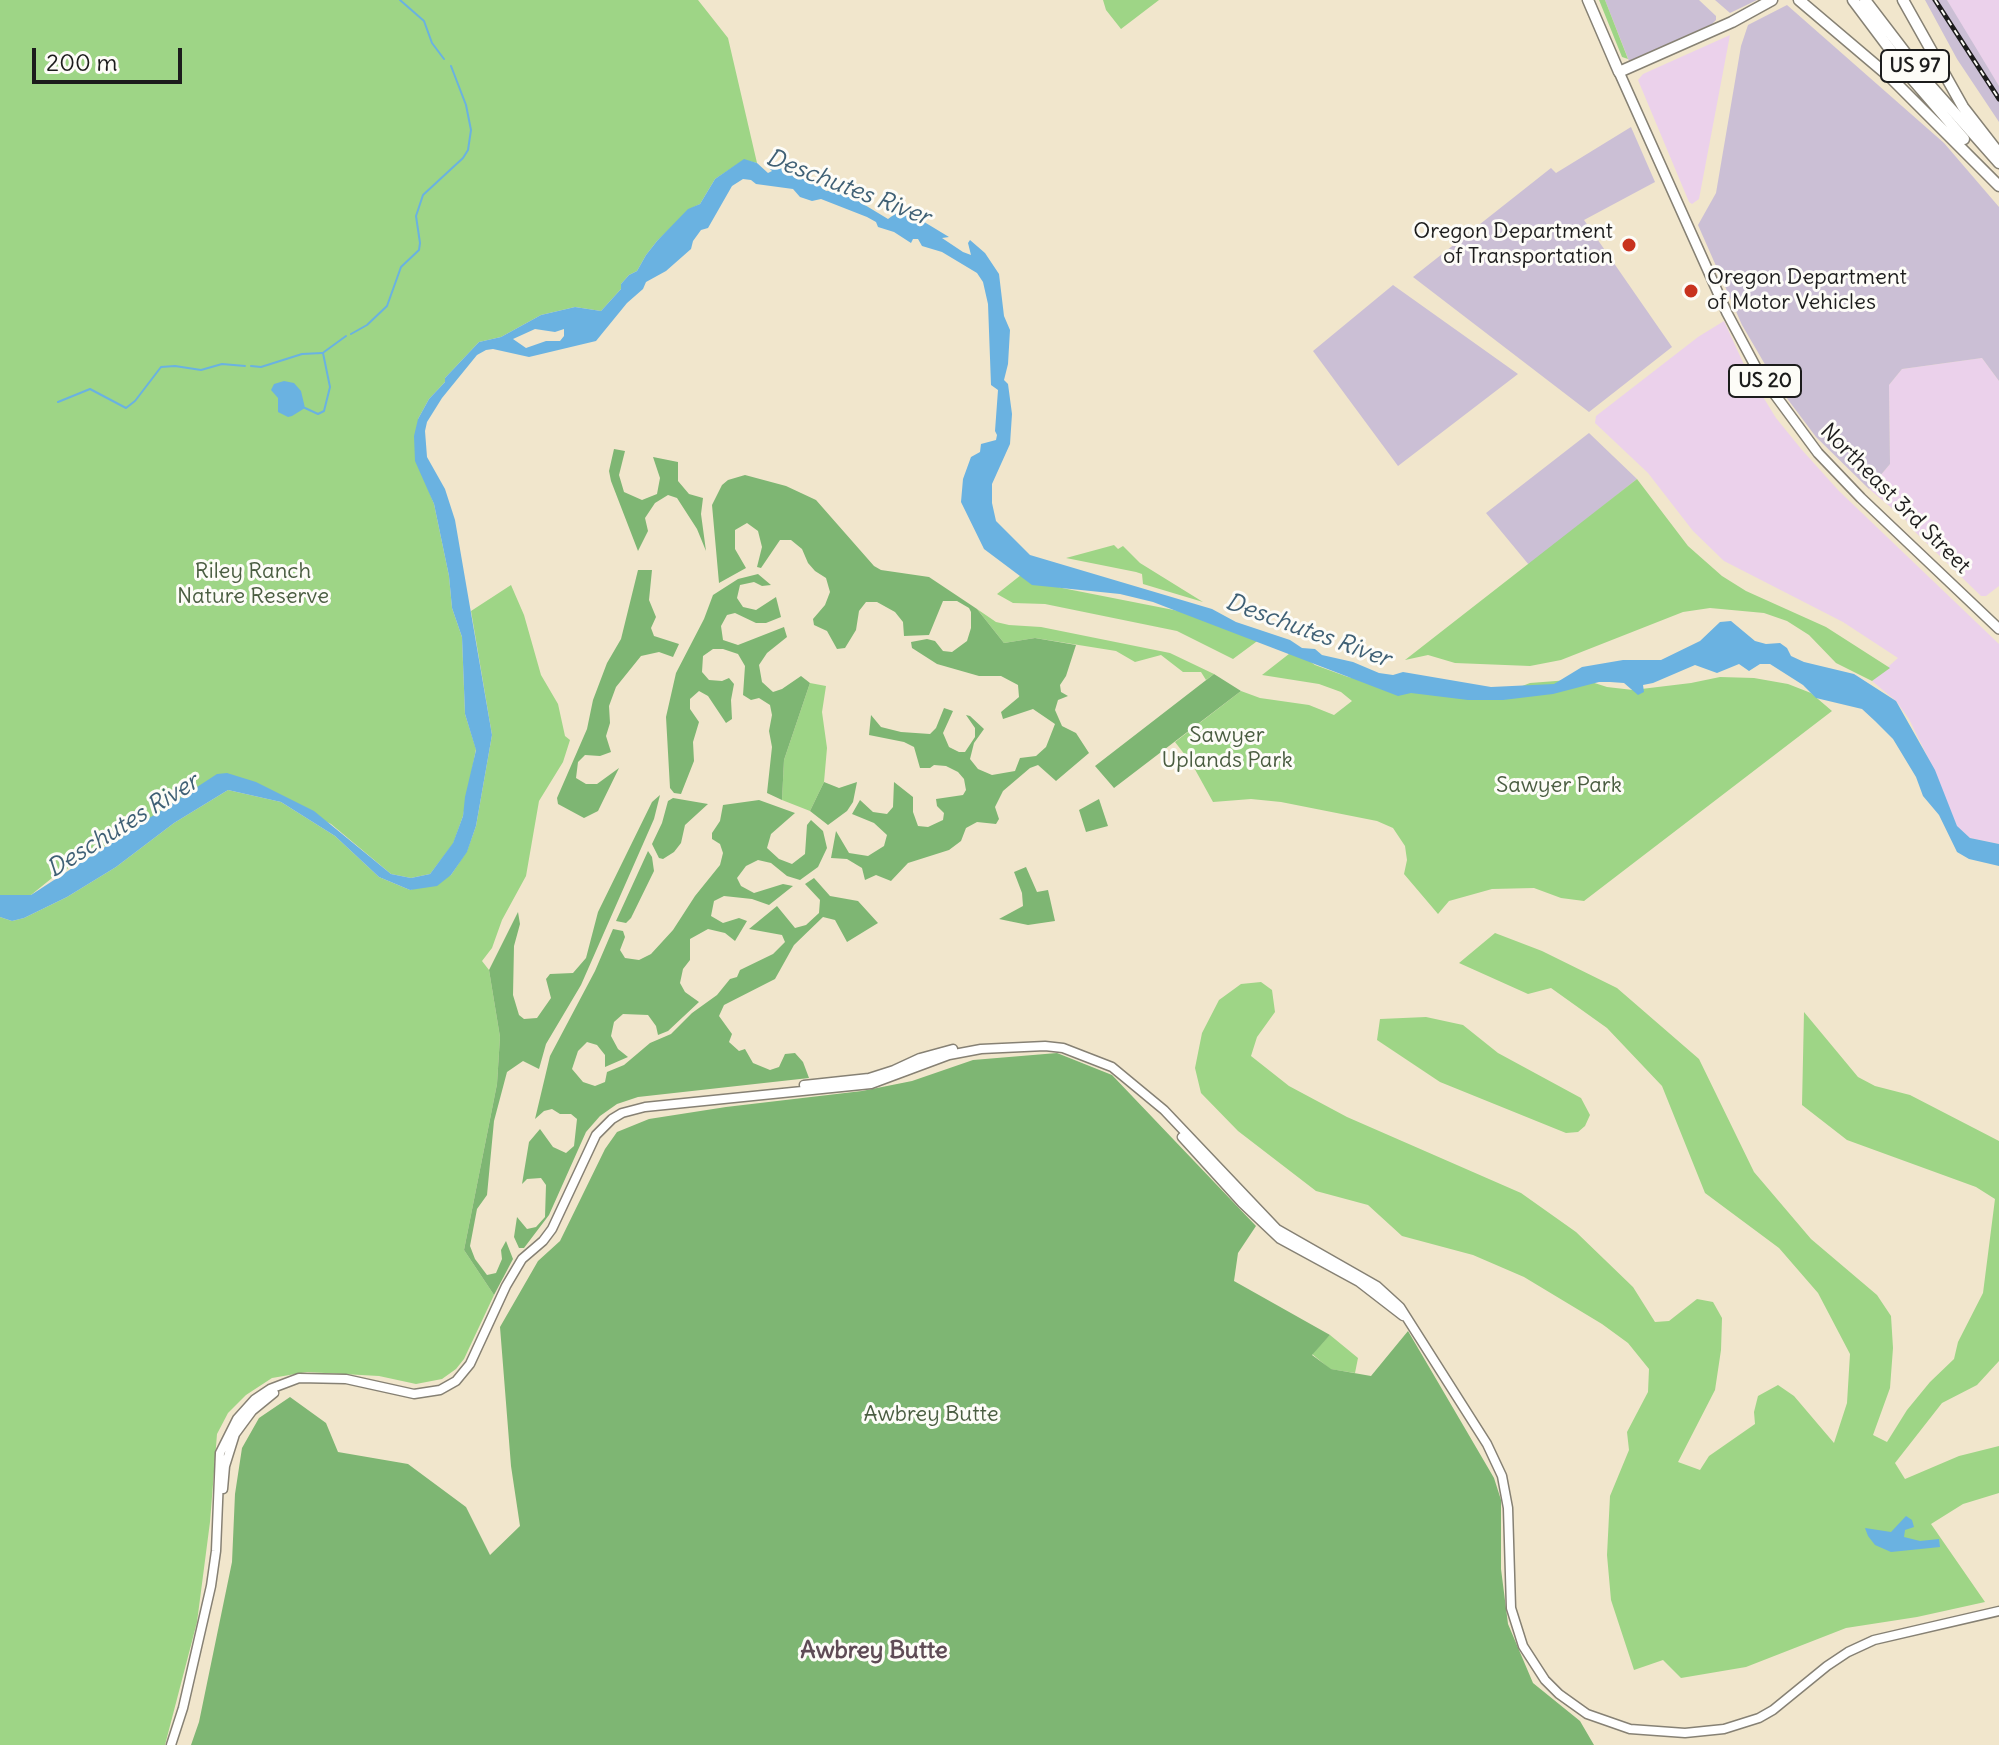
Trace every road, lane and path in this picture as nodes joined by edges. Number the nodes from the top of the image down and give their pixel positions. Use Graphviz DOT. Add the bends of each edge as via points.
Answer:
graph roads {
  1 [pos="1588,0"];
  2 [pos="1772,0"];
  3 [pos="1799,0"];
  4 [pos="1853,0"];
  5 [pos="1865,0"];
  6 [pos="1903,0"];
  7 [pos="1619,72"];
  8 [pos="1999,153"];
  9 [pos="1999,163"];
  10 [pos="1999,183"];
  11 [pos="1999,629"];
  12 [pos="1999,1611"];
  13 [pos="174,1745"];
  1 -- 7 [label="highway, Northeast 3rd Street / US 20"];
  2 -- 7 [label="highway"];
  3 -- 10 [label="highway" via="1891,78"];
  4 -- 10 [label="highway, US 97"];
  5 -- 9 [label="highway, US 97"];
  6 -- 8 [label="highway" via="1963,107"];
  7 -- 11 [label="main road, Northeast 3rd Street / US 20" via="1759,373 1818,453"];
  12 -- 13 [label="main road" via="1874,1640 1837,1659 1773,1710 1724,1729 1630,1729 1587,1714 1545,1680 1523,1646 1511,1608 1502,1476 1400,1307 1377,1286 1277,1229 1164,1110 1123,1075 1084,1054 1045,1046 945,1050 869,1078 622,1108 594,1131 557,1211 506,1286 470,1364 449,1386 414,1394 346,1379 308,1379 276,1392 252,1411 229,1449 218,1577"];
}
